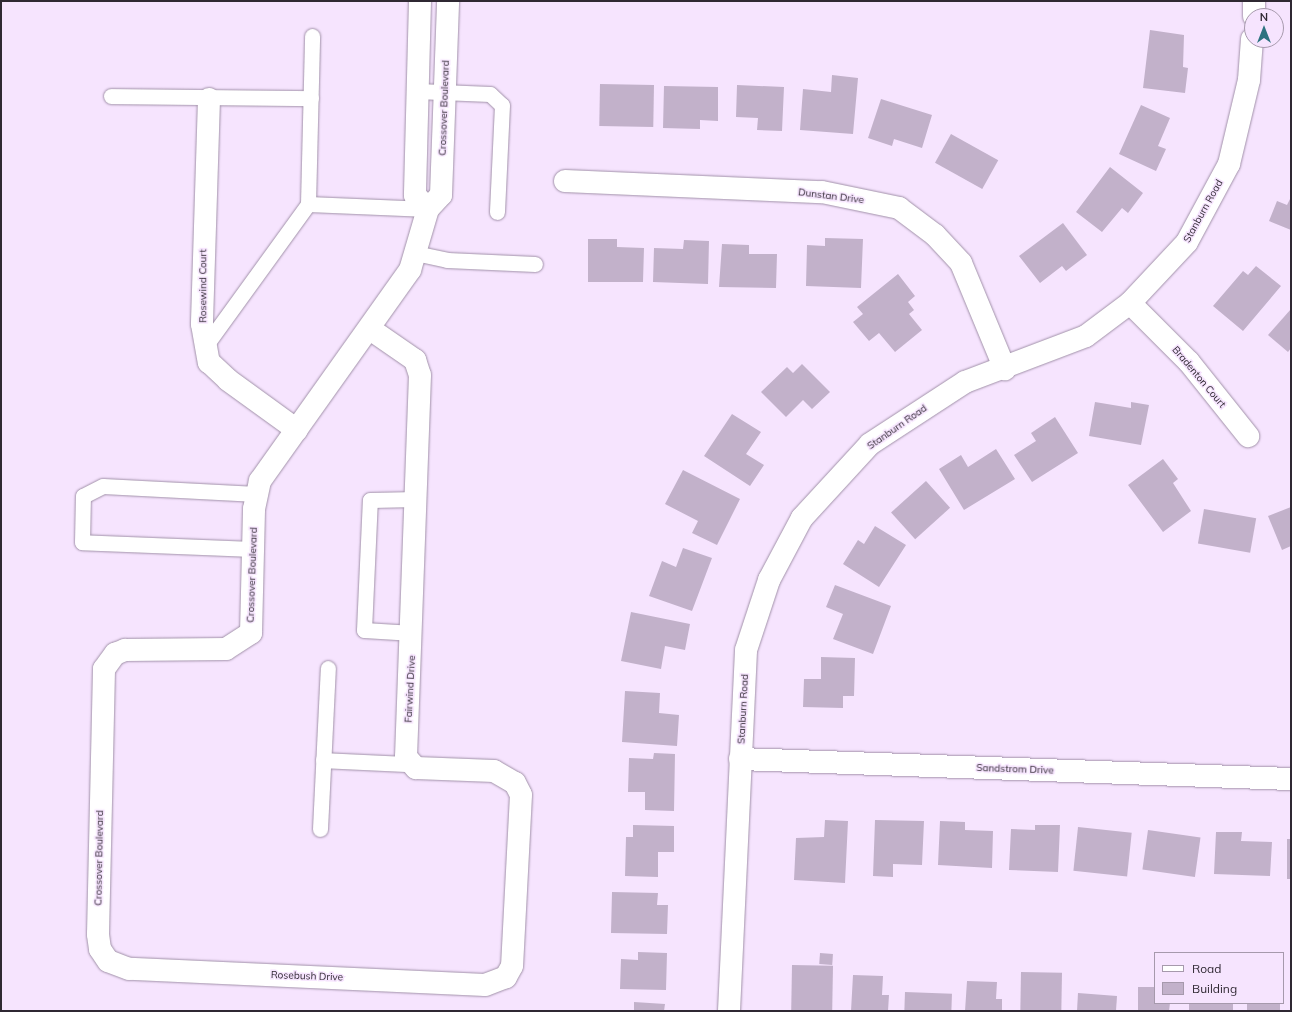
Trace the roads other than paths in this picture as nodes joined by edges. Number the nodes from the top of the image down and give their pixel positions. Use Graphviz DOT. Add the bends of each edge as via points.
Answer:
graph roads {
  1 [pos="420,1"];
  2 [pos="448,1"];
  3 [pos="312,36"];
  4 [pos="1251,48"];
  5 [pos="417,91"];
  6 [pos="445,92"];
  7 [pos="111,96"];
  8 [pos="311,98"];
  9 [pos="209,99"];
  10 [pos="565,180"];
  11 [pos="308,204"];
  12 [pos="428,209"];
  13 [pos="497,212"];
  14 [pos="415,253"];
  15 [pos="535,264"];
  16 [pos="1130,302"];
  17 [pos="370,329"];
  18 [pos="206,345"];
  19 [pos="1005,369"];
  20 [pos="296,430"];
  21 [pos="1248,436"];
  22 [pos="257,494"];
  23 [pos="417,499"];
  24 [pos="253,548"];
  25 [pos="413,633"];
  26 [pos="328,668"];
  27 [pos="740,759"];
  28 [pos="323,760"];
  29 [pos="410,764"];
  30 [pos="1291,779"];
  31 [pos="320,829"];
  32 [pos="108,961"];
  33 [pos="729,1011"];
  1 -- 5 [label="street"];
  2 -- 6 [label="street, Crossover Boulevard"];
  3 -- 8 [label="lane"];
  4 -- 16 [label="street, Stanburn Road" via="1248,80 1229,164 1187,242"];
  5 -- 6 [label="lane"];
  5 -- 12 [label="street" via="415,195"];
  6 -- 12 [label="street, Crossover Boulevard" via="441,195"];
  6 -- 13 [label="lane" via="490,94 502,105"];
  7 -- 9 [label="lane"];
  8 -- 9 [label="lane"];
  8 -- 11 [label="lane"];
  9 -- 18 [label="street, Rosewind Court" via="202,324"];
  10 -- 19 [label="street, Dunstan Drive" via="822,192 899,208 935,235 961,263"];
  11 -- 12 [label="lane"];
  11 -- 18 [label="lane"];
  12 -- 14 [label="street, Crossover Boulevard"];
  14 -- 15 [label="lane" via="447,260"];
  14 -- 17 [label="street, Crossover Boulevard" via="410,270"];
  16 -- 19 [label="street, Stanburn Road" via="1086,336"];
  16 -- 21 [label="street, Bradenton Court" via="1189,362"];
  17 -- 20 [label="street, Crossover Boulevard"];
  17 -- 23 [label="street, Fairwind Drive" via="414,360 420,375"];
  18 -- 20 [label="street, Rosewind Court" via="209,362 228,380"];
  19 -- 27 [label="street, Stanburn Road" via="965,382 870,444 802,518 755,614 746,650"];
  20 -- 22 [label="street, Crossover Boulevard" via="260,481"];
  22 -- 24 [label="street, Crossover Boulevard"];
  22 -- 24 [label="lane" via="103,486 83,496 82,542"];
  23 -- 25 [label="street, Fairwind Drive"];
  23 -- 25 [label="lane" via="370,500 364,630"];
  24 -- 32 [label="street, Crossover Boulevard" via="251,633 245,639 226,649 125,650 115,654 104,669 98,934 100,949"];
  25 -- 29 [label="street, Fairwind Drive" via="406,757"];
  26 -- 28 [label="lane"];
  27 -- 30 [label="street, Sandstrom Drive"];
  27 -- 33 [label="street, Stanburn Road"];
  28 -- 29 [label="lane"];
  28 -- 31 [label="lane"];
  29 -- 32 [label="street, Rosebush Drive" via="416,768 494,772 506,775 520,795 515,954 506,977 497,983 128,969"];
}
